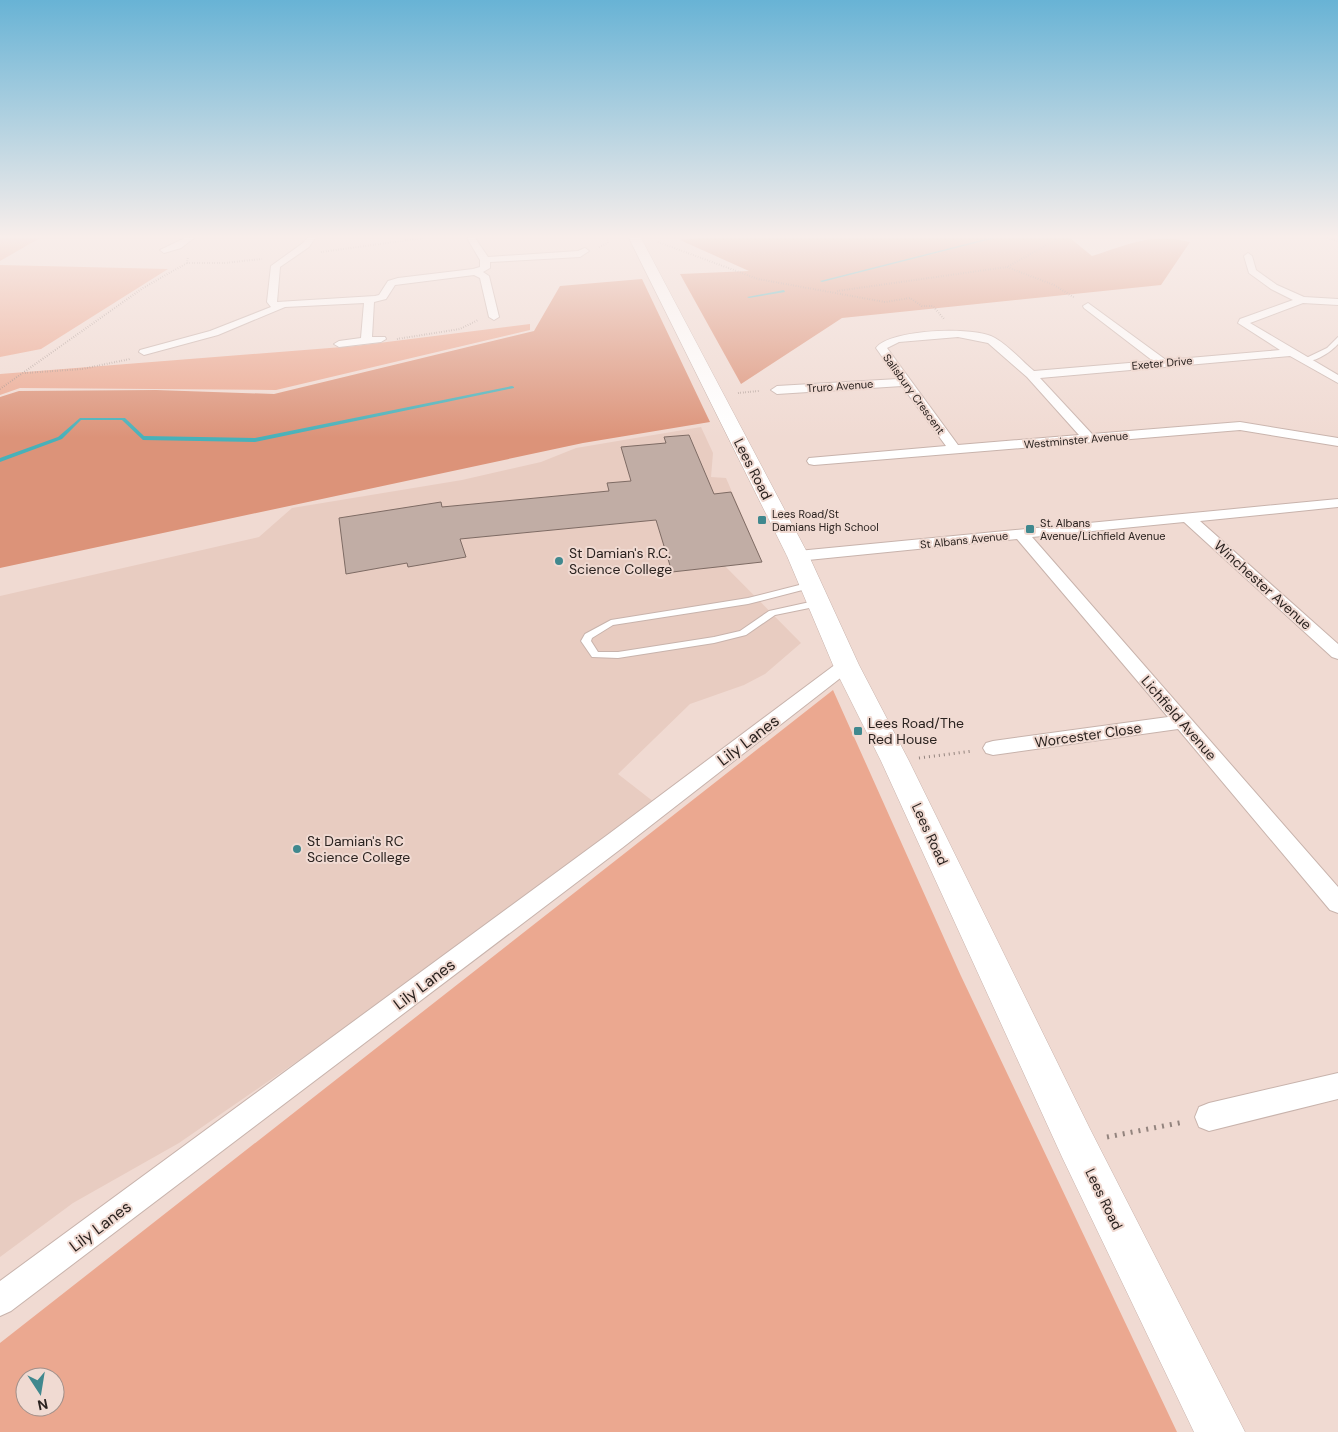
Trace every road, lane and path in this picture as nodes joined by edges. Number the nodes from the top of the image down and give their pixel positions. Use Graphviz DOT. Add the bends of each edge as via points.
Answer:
graph roads {
  1 [pos="120,305"];
  2 [pos="291,305"];
  3 [pos="370,305"];
  4 [pos="491,305"];
  5 [pos="669,305"];
  6 [pos="920,305"];
  7 [pos="1289,305"];
  8 [pos="281,306"];
  9 [pos="1088,306"];
  10 [pos="494,317"];
  11 [pos="958,334"];
  12 [pos="381,339"];
  13 [pos="1338,339"];
  14 [pos="366,340"];
  15 [pos="339,344"];
  16 [pos="144,352"];
  17 [pos="1294,352"];
  18 [pos="1305,360"];
  19 [pos="1163,363"];
  20 [pos="25,373"];
  21 [pos="1031,375"];
  22 [pos="1338,380"];
  23 [pos="904,382"];
  24 [pos="0,389"];
  25 [pos="777,390"];
  26 [pos="759,391"];
  27 [pos="742,393"];
  28 [pos="1089,438"];
  29 [pos="1338,442"];
  30 [pos="955,450"];
  31 [pos="814,461"];
  32 [pos="1338,503"];
  33 [pos="1187,517"];
  34 [pos="1021,534"];
  35 [pos="809,582"];
  36 [pos="1338,653"];
  37 [pos="846,665"];
  38 [pos="1183,722"];
  39 [pos="993,748"];
  40 [pos="895,761"];
  41 [pos="1338,903"];
  42 [pos="1338,1086"];
  43 [pos="1209,1117"];
  44 [pos="1076,1143"];
  45 [pos="0,1300"];
  46 [pos="1220,1432"];
  1 -- 20 [label="path"];
  2 -- 8 [label="street"];
  3 -- 14 [label="street"];
  4 -- 10 [label="street"];
  5 -- 35 [label="main road, Lees Road"];
  6 -- 11 [label="path" via="933,306"];
  7 -- 17 [label="street" via="1243,323"];
  8 -- 16 [label="street" via="197,340"];
  9 -- 19 [label="street"];
  10 -- 12 [label="path" via="443,333"];
  11 -- 21 [label="street, Salisbury Crescent" via="990,340"];
  11 -- 23 [label="street, Salisbury Crescent" via="886,343 881,348"];
  12 -- 14 [label="street"];
  13 -- 18 [label="lane" via="1326,353"];
  14 -- 15 [label="street"];
  16 -- 20 [label="path" via="134,358 82,369"];
  17 -- 18 [label="street"];
  17 -- 19 [label="street, Exeter Drive"];
  18 -- 22 [label="street"];
  19 -- 21 [label="street, Exeter Drive"];
  20 -- 24 [label="path"];
  21 -- 28 [label="street, Salisbury Crescent"];
  23 -- 25 [label="street, Truro Avenue"];
  23 -- 30 [label="street, Salisbury Crescent"];
  26 -- 27 [label="path"];
  28 -- 29 [label="street, Westminster Avenue" via="1240,426"];
  28 -- 30 [label="street, Westminster Avenue"];
  30 -- 31 [label="street, Westminster Avenue"];
  32 -- 33 [label="street, St Albans Avenue"];
  33 -- 34 [label="street, St Albans Avenue"];
  33 -- 36 [label="street, Winchester Avenue"];
  34 -- 35 [label="street, St Albans Avenue"];
  34 -- 38 [label="street, Lichfield Avenue"];
  35 -- 35 [label="lane" via="772,613 742,632 618,655 595,655 586,641 588,636 611,624 748,601"];
  35 -- 37 [label="main road, Lees Road"];
  37 -- 40 [label="main road, Lees Road"];
  37 -- 45 [label="street, Lily Lanes"];
  38 -- 39 [label="street, Worcester Close"];
  38 -- 41 [label="street, Lichfield Avenue"];
  39 -- 40 [label="path"];
  40 -- 44 [label="main road, Lees Road"];
  42 -- 43 [label="street"];
  43 -- 44 [label="path"];
  44 -- 46 [label="main road, Lees Road"];
}
